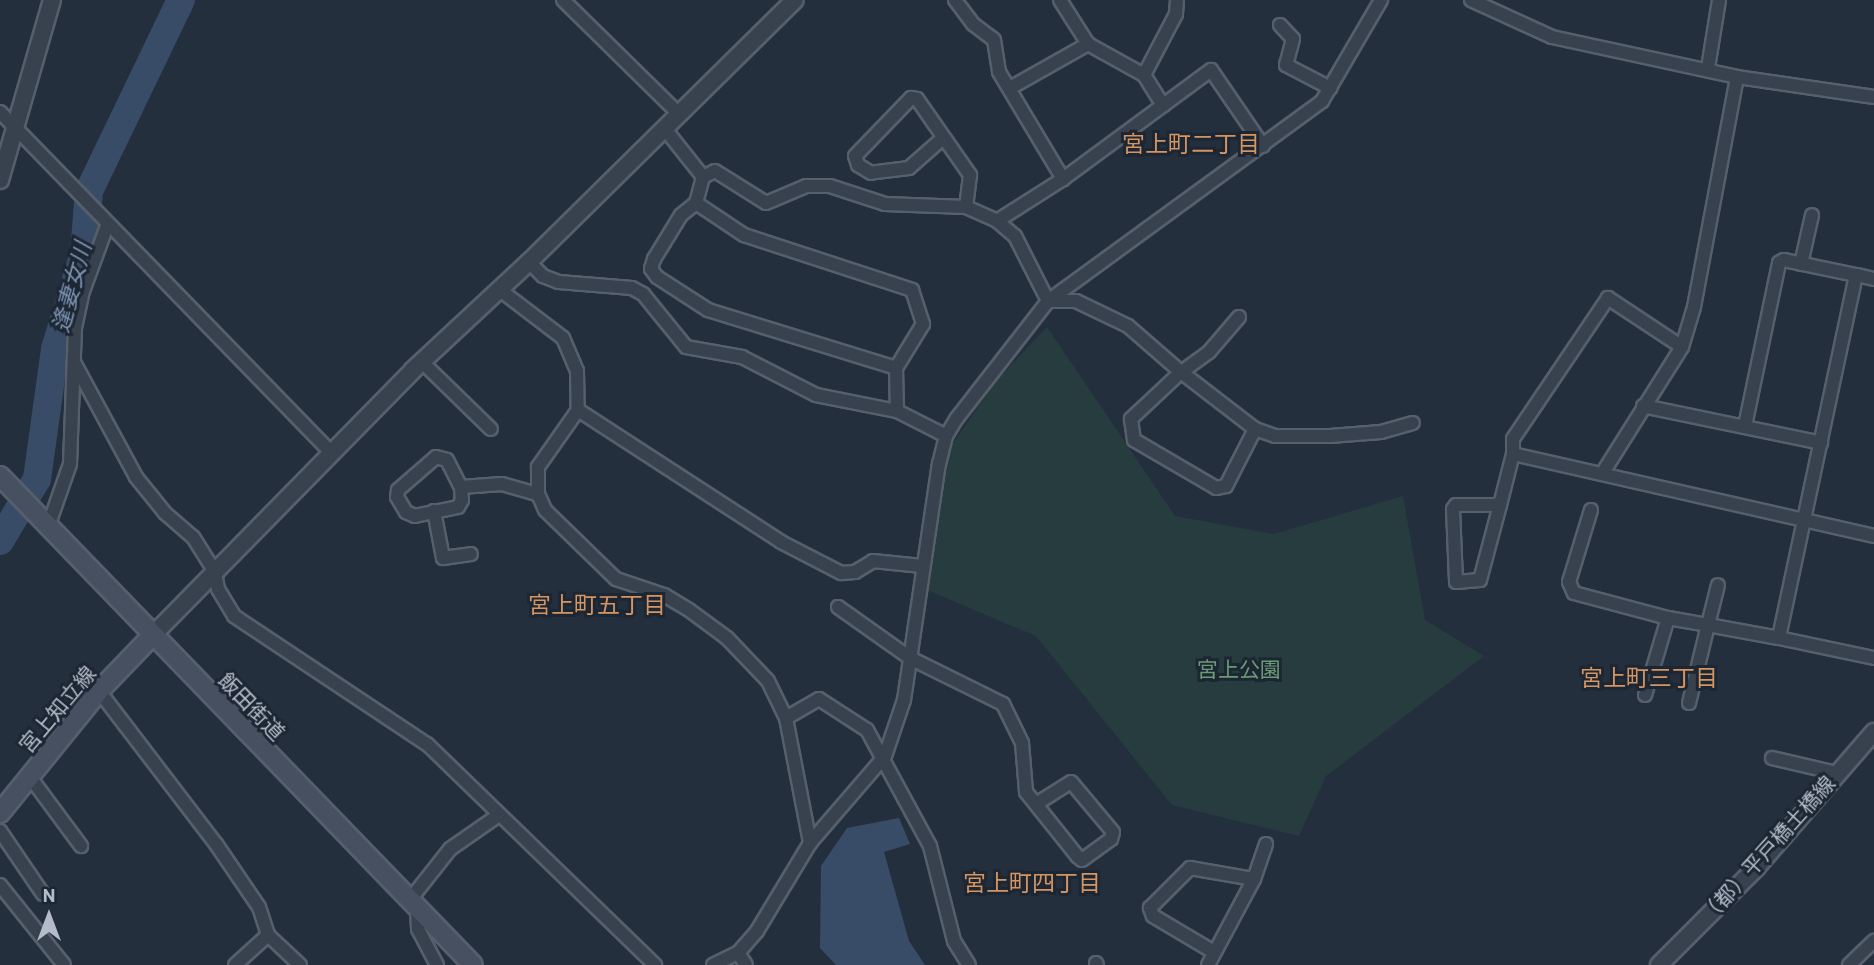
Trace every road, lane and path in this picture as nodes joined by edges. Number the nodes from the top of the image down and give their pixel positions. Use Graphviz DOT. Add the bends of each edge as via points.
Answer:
graph roads {
  1 [pos="52,0"];
  2 [pos="563,0"];
  3 [pos="795,0"];
  4 [pos="955,0"];
  5 [pos="1059,0"];
  6 [pos="1177,0"];
  7 [pos="1381,0"];
  8 [pos="1471,0"];
  9 [pos="1719,0"];
  10 [pos="1280,26"];
  11 [pos="1088,44"];
  12 [pos="1709,68"];
  13 [pos="1144,75"];
  14 [pos="1737,77"];
  15 [pos="1010,88"];
  16 [pos="1330,88"];
  17 [pos="1874,97"];
  18 [pos="1163,105"];
  19 [pos="0,112"];
  20 [pos="679,114"];
  21 [pos="16,127"];
  22 [pos="665,130"];
  23 [pos="943,138"];
  24 [pos="1263,146"];
  25 [pos="703,177"];
  26 [pos="1063,178"];
  27 [pos="0,180"];
  28 [pos="696,204"];
  29 [pos="967,207"];
  30 [pos="1812,215"];
  31 [pos="997,221"];
  32 [pos="105,223"];
  33 [pos="529,262"];
  34 [pos="1801,264"];
  35 [pos="1856,275"];
  36 [pos="1874,279"];
  37 [pos="500,290"];
  38 [pos="1048,301"];
  39 [pos="1239,317"];
  40 [pos="1682,347"];
  41 [pos="422,362"];
  42 [pos="75,364"];
  43 [pos="896,368"];
  44 [pos="1181,372"];
  45 [pos="1643,406"];
  46 [pos="579,410"];
  47 [pos="897,411"];
  48 [pos="1413,423"];
  49 [pos="1745,426"];
  50 [pos="491,429"];
  51 [pos="1255,429"];
  52 [pos="946,436"];
  53 [pos="1821,443"];
  54 [pos="332,453"];
  55 [pos="1513,454"];
  56 [pos="1602,474"];
  57 [pos="0,476"];
  58 [pos="461,487"];
  59 [pos="538,494"];
  60 [pos="1500,505"];
  61 [pos="1591,510"];
  62 [pos="434,511"];
  63 [pos="46,520"];
  64 [pos="1806,521"];
  65 [pos="1874,536"];
  66 [pos="471,554"];
  67 [pos="922,566"];
  68 [pos="215,572"];
  69 [pos="1718,585"];
  70 [pos="838,607"];
  71 [pos="1668,618"];
  72 [pos="1708,625"];
  73 [pos="152,636"];
  74 [pos="1779,638"];
  75 [pos="910,658"];
  76 [pos="1874,658"];
  77 [pos="99,691"];
  78 [pos="1645,695"];
  79 [pos="1689,704"];
  80 [pos="786,718"];
  81 [pos="1874,732"];
  82 [pos="884,756"];
  83 [pos="1772,758"];
  84 [pos="1836,773"];
  85 [pos="30,778"];
  86 [pos="1036,804"];
  87 [pos="0,813"];
  88 [pos="499,815"];
  89 [pos="0,831"];
  90 [pos="810,843"];
  91 [pos="1266,844"];
  92 [pos="82,846"];
  93 [pos="1254,879"];
  94 [pos="0,885"];
  95 [pos="43,894"];
  96 [pos="413,905"];
  97 [pos="268,935"];
  98 [pos="1874,941"];
  99 [pos="1212,951"];
  100 [pos="738,953"];
  101 [pos="64,965"];
  102 [pos="235,965"];
  103 [pos="300,965"];
  104 [pos="437,965"];
  105 [pos="473,965"];
  106 [pos="655,965"];
  107 [pos="713,965"];
  108 [pos="746,965"];
  109 [pos="968,965"];
  110 [pos="1208,965"];
  111 [pos="1659,965"];
  112 [pos="1849,965"];
  1 -- 21 [label="street"];
  2 -- 20 [label="street"];
  3 -- 20 [label="street"];
  4 -- 15 [label="street" via="973,24 994,40 999,72"];
  5 -- 11 [label="street"];
  6 -- 13 [label="street" via="1176,14"];
  7 -- 16 [label="street"];
  8 -- 12 [label="street" via="1552,37"];
  9 -- 12 [label="street"];
  10 -- 16 [label="street" via="1293,39 1286,65"];
  11 -- 13 [label="street"];
  11 -- 15 [label="street"];
  12 -- 14 [label="street"];
  13 -- 18 [label="street"];
  14 -- 17 [label="street"];
  14 -- 40 [label="street" via="1694,307"];
  15 -- 26 [label="street"];
  16 -- 24 [label="street" via="1322,101"];
  18 -- 24 [label="street" via="1211,70"];
  18 -- 26 [label="street"];
  19 -- 21 [label="street"];
  20 -- 22 [label="street"];
  21 -- 27 [label="street"];
  21 -- 32 [label="street"];
  22 -- 25 [label="street"];
  22 -- 33 [label="street"];
  23 -- 29 [label="street" via="909,168 871,173 858,165 855,156 911,98 917,99 970,175"];
  24 -- 38 [label="street"];
  25 -- 28 [label="street"];
  25 -- 29 [label="street" via="715,171 766,203 806,186 830,186 885,204"];
  26 -- 31 [label="street"];
  28 -- 43 [label="street" via="744,235 912,290 923,324"];
  28 -- 43 [label="street" via="681,215 654,259 651,270 657,277 708,310"];
  29 -- 31 [label="street"];
  30 -- 34 [label="street"];
  31 -- 38 [label="street" via="1015,236"];
  32 -- 42 [label="street" via="82,294 75,328"];
  32 -- 54 [label="street"];
  33 -- 37 [label="street"];
  33 -- 47 [label="street" via="543,276 559,282 632,288 643,294 686,347 742,357 837,402"];
  34 -- 35 [label="street"];
  34 -- 49 [label="street" via="1784,260 1776,269"];
  35 -- 36 [label="street"];
  35 -- 53 [label="street"];
  37 -- 41 [label="street"];
  37 -- 46 [label="street" via="568,344 579,382"];
  38 -- 44 [label="street" via="1076,301 1128,326"];
  38 -- 52 [label="street"];
  39 -- 44 [label="street" via="1209,352"];
  40 -- 45 [label="street"];
  40 -- 55 [label="street" via="1608,298 1513,439"];
  41 -- 50 [label="street"];
  41 -- 54 [label="street"];
  42 -- 63 [label="street" via="70,464"];
  42 -- 68 [label="street" via="143,488 193,537"];
  43 -- 47 [label="street"];
  44 -- 51 [label="street"];
  44 -- 51 [label="street" via="1131,419 1134,440 1216,488 1226,486"];
  45 -- 49 [label="street"];
  45 -- 56 [label="street"];
  46 -- 59 [label="street" via="538,467"];
  46 -- 67 [label="street" via="781,542 841,573 855,572 873,561"];
  47 -- 52 [label="street"];
  48 -- 51 [label="street" via="1381,432 1330,436 1275,436"];
  49 -- 53 [label="street"];
  52 -- 67 [label="street"];
  53 -- 64 [label="street"];
  54 -- 68 [label="street"];
  55 -- 56 [label="street"];
  55 -- 60 [label="street"];
  56 -- 64 [label="street"];
  57 -- 63 [label="main road, 飯田街道"];
  58 -- 59 [label="street" via="502,484"];
  58 -- 62 [label="street" via="458,507"];
  58 -- 62 [label="street" via="447,460 436,457 398,490 400,506 411,515"];
  59 -- 80 [label="street" via="545,510 616,579 664,595 727,638 768,681"];
  60 -- 60 [label="street" via="1480,580 1456,582 1453,509 1456,505"];
  61 -- 71 [label="street" via="1569,582 1574,593"];
  62 -- 66 [label="street" via="443,558"];
  63 -- 73 [label="main road, 飯田街道"];
  64 -- 65 [label="street"];
  64 -- 74 [label="street"];
  67 -- 75 [label="street"];
  68 -- 73 [label="street"];
  68 -- 88 [label="street" via="218,589 234,616 427,744"];
  69 -- 72 [label="street"];
  70 -- 75 [label="street"];
  71 -- 72 [label="street"];
  71 -- 78 [label="street"];
  72 -- 74 [label="street"];
  72 -- 79 [label="street"];
  73 -- 77 [label="main road, 宮上知立線"];
  73 -- 96 [label="main road, 飯田街道"];
  74 -- 76 [label="street"];
  75 -- 82 [label="street" via="904,700"];
  75 -- 86 [label="street" via="1003,704 1019,733 1024,786"];
  77 -- 85 [label="main road, 宮上知立線"];
  77 -- 97 [label="street" via="216,844 259,907"];
  80 -- 82 [label="street" via="819,699 825,701 862,724"];
  80 -- 90 [label="street"];
  81 -- 84 [label="street, （都）平戸橋土橋線"];
  82 -- 90 [label="street"];
  82 -- 109 [label="street" via="930,846 954,941"];
  83 -- 84 [label="street"];
  84 -- 111 [label="street, （都）平戸橋土橋線" via="1756,867"];
  85 -- 87 [label="main road, 宮上知立線"];
  85 -- 92 [label="street"];
  86 -- 86 [label="street" via="1071,782 1113,832 1111,839 1082,859"];
  88 -- 96 [label="street" via="450,849"];
  88 -- 106 [label="street"];
  89 -- 95 [label="street"];
  90 -- 100 [label="street" via="781,896"];
  91 -- 93 [label="street"];
  93 -- 99 [label="street"];
  93 -- 99 [label="street" via="1190,867 1150,908 1153,916"];
  94 -- 101 [label="street"];
  96 -- 104 [label="street" via="418,929"];
  96 -- 105 [label="main road, 飯田街道"];
  97 -- 102 [label="street"];
  97 -- 103 [label="street"];
  98 -- 112 [label="street"];
  99 -- 110 [label="street"];
  100 -- 107 [label="street"];
  100 -- 108 [label="street"];
}
